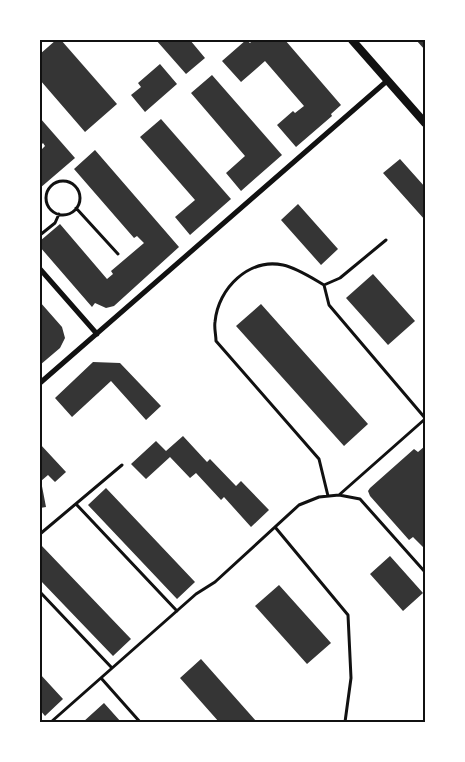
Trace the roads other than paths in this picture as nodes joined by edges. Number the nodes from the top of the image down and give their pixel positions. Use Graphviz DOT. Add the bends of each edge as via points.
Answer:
graph roads {
  1 [pos="352,40"];
  2 [pos="388,80"];
  3 [pos="425,123"];
  4 [pos="76,208"];
  5 [pos="59,214"];
  6 [pos="40,235"];
  7 [pos="386,240"];
  8 [pos="118,254"];
  9 [pos="40,269"];
  10 [pos="324,285"];
  11 [pos="96,334"];
  12 [pos="40,383"];
  13 [pos="425,419"];
  14 [pos="122,465"];
  15 [pos="339,495"];
  16 [pos="328,496"];
  17 [pos="76,504"];
  18 [pos="276,527"];
  19 [pos="40,534"];
  20 [pos="425,572"];
  21 [pos="40,592"];
  22 [pos="177,611"];
  23 [pos="112,668"];
  24 [pos="101,678"];
  25 [pos="51,722"];
  26 [pos="140,722"];
  27 [pos="345,722"];
  1 -- 2 [label="street"];
  2 -- 3 [label="street"];
  2 -- 11 [label="street"];
  4 -- 5 [label="lane"];
  4 -- 5 [label="lane" via="79,202 77,189 60,181 46,194 48,206"];
  4 -- 8 [label="lane"];
  5 -- 6 [label="lane" via="55,223"];
  7 -- 10 [label="lane" via="340,278"];
  9 -- 11 [label="street"];
  10 -- 13 [label="lane" via="329,305"];
  10 -- 16 [label="lane" via="285,265 255,266 228,287 219,303 215,322 216,341 319,459"];
  11 -- 12 [label="street"];
  13 -- 15 [label="lane"];
  14 -- 17 [label="lane"];
  15 -- 16 [label="lane"];
  15 -- 20 [label="lane" via="360,499"];
  16 -- 18 [label="lane" via="299,505"];
  17 -- 19 [label="lane"];
  17 -- 22 [label="lane"];
  18 -- 22 [label="lane"];
  18 -- 27 [label="lane" via="348,614 351,678"];
  21 -- 23 [label="lane"];
  22 -- 23 [label="lane"];
  23 -- 24 [label="lane"];
  24 -- 25 [label="lane"];
  24 -- 26 [label="lane"];
}
